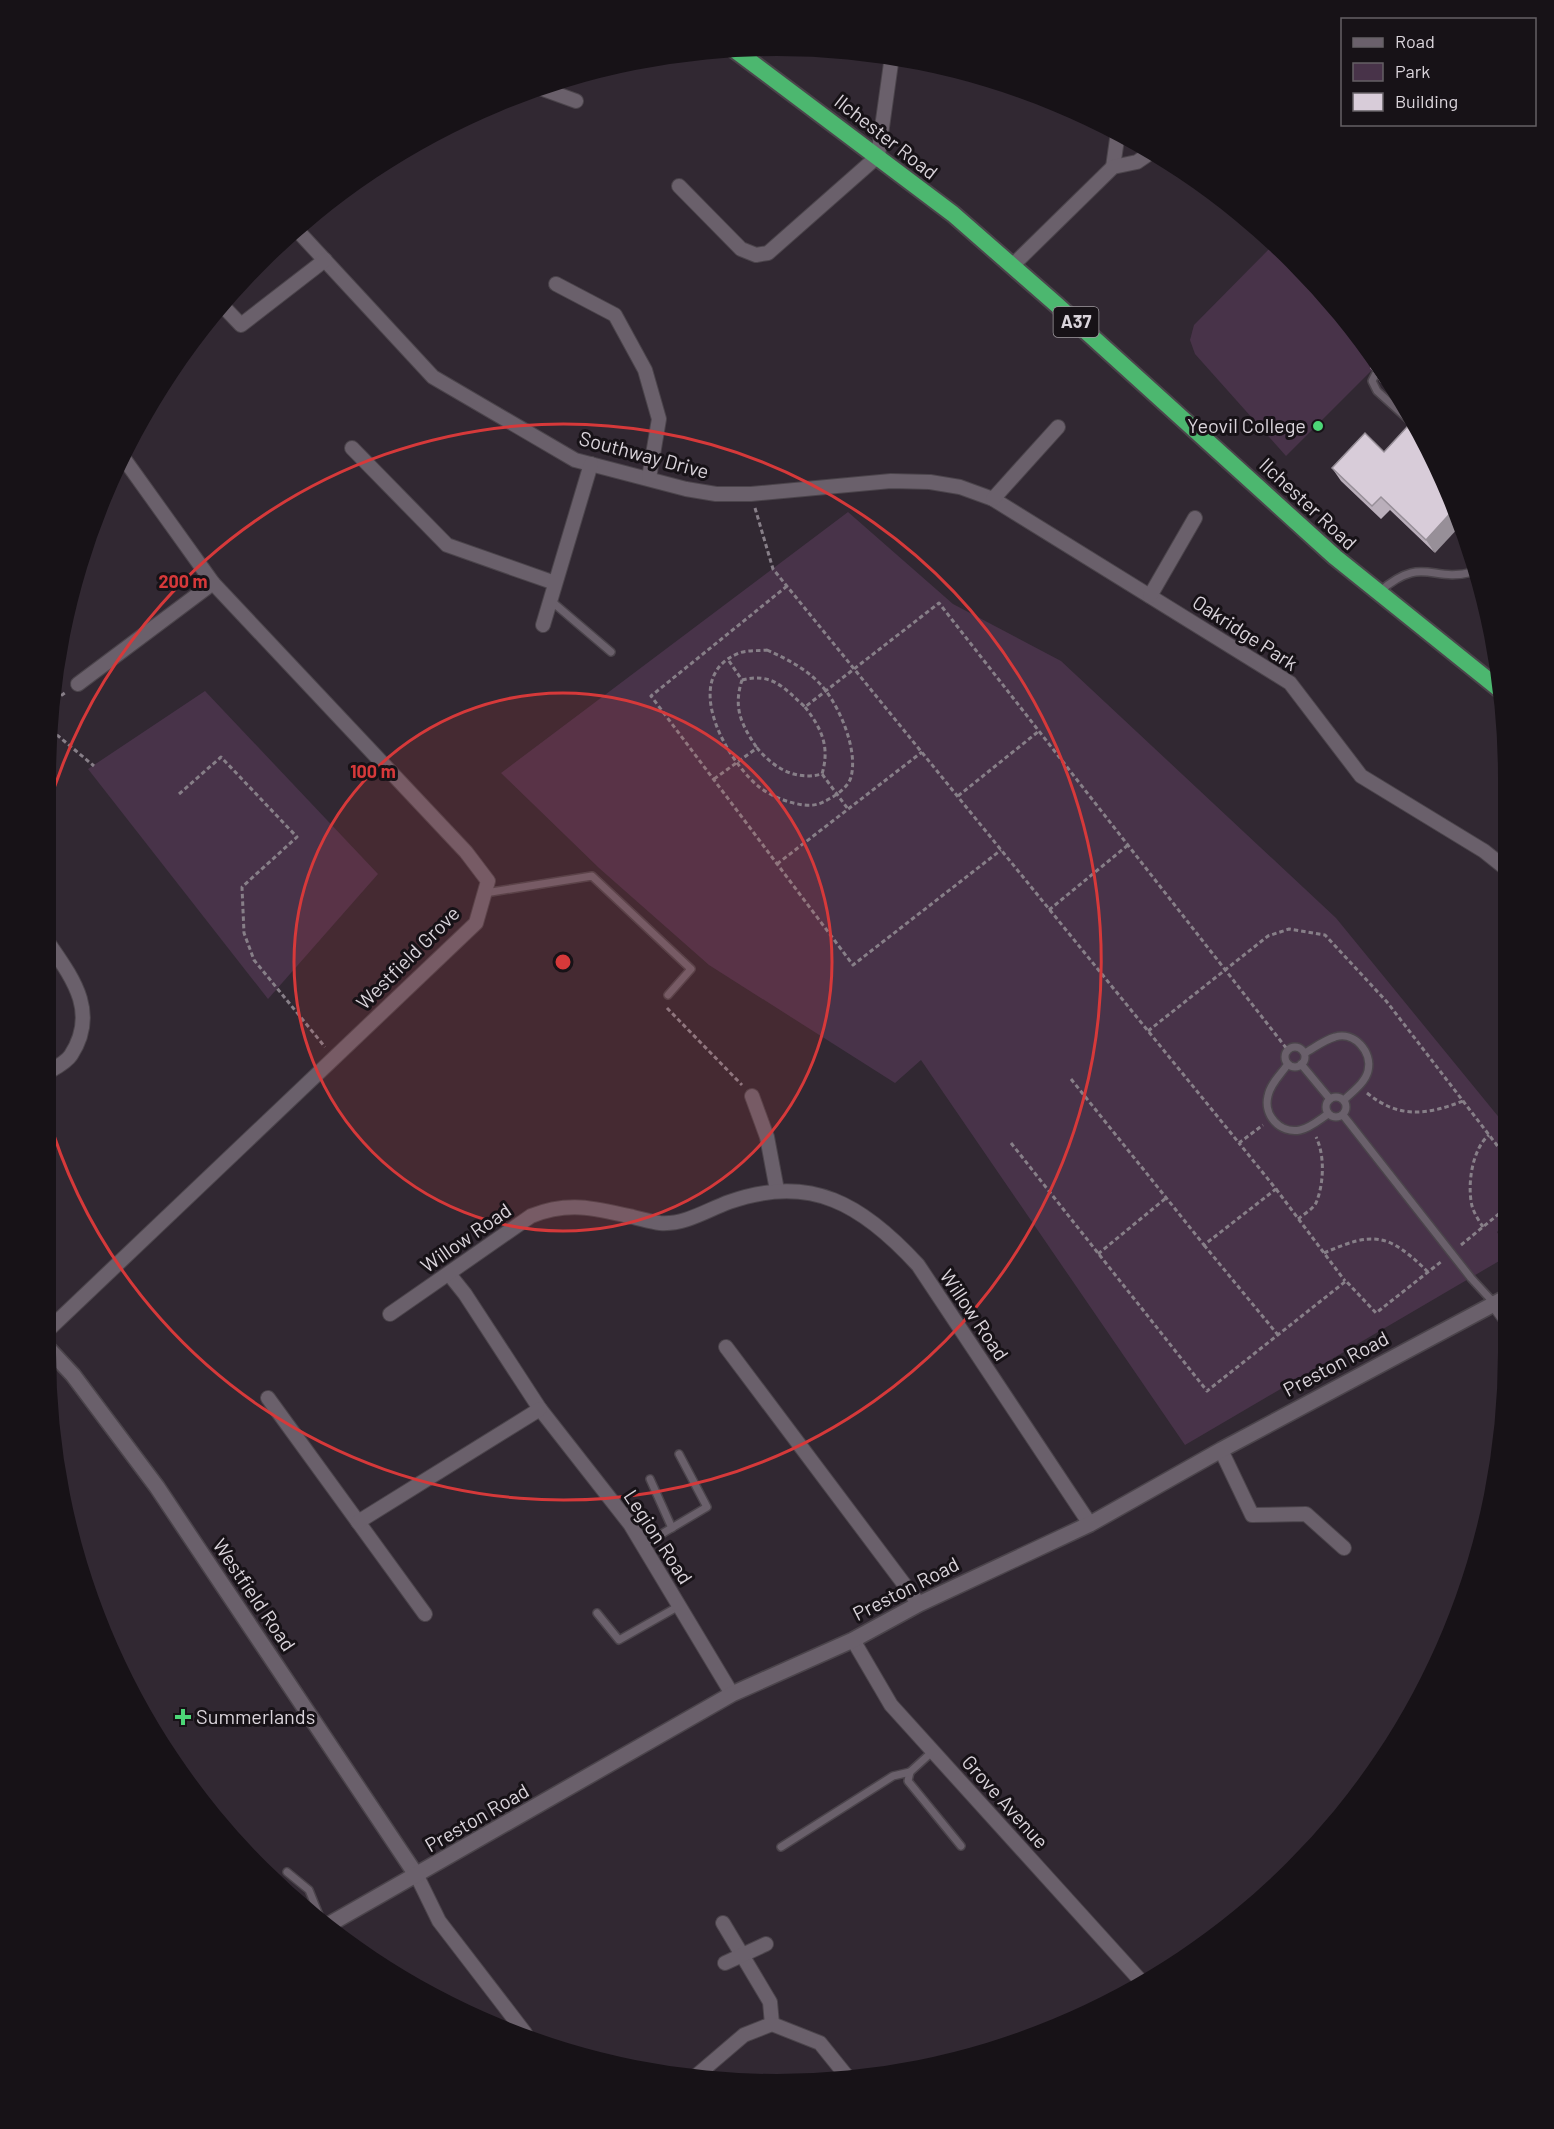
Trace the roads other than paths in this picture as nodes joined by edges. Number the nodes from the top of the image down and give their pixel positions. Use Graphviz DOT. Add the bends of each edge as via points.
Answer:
graph roads {
  1 [pos="743,57"];
  2 [pos="891,65"];
  3 [pos="551,92"];
  4 [pos="576,101"];
  5 [pos="1117,141"];
  6 [pos="878,156"];
  7 [pos="1145,156"];
  8 [pos="1113,167"];
  9 [pos="679,186"];
  10 [pos="301,235"];
  11 [pos="325,260"];
  12 [pos="1013,265"];
  13 [pos="556,284"];
  14 [pos="227,311"];
  15 [pos="1376,374"];
  16 [pos="1399,411"];
  17 [pos="1058,427"];
  18 [pos="352,448"];
  19 [pos="127,464"];
  20 [pos="591,464"];
  21 [pos="649,478"];
  22 [pos="993,499"];
  23 [pos="1195,518"];
  24 [pos="1468,572"];
  25 [pos="213,583"];
  26 [pos="555,583"];
  27 [pos="1377,594"];
  28 [pos="1150,596"];
  29 [pos="550,600"];
  30 [pos="543,625"];
  31 [pos="611,652"];
  32 [pos="1492,683"];
  33 [pos="78,684"];
  34 [pos="1498,862"];
  35 [pos="485,893"];
  36 [pos="56,954"];
  37 [pos="668,995"];
  38 [pos="1305,1053"];
  39 [pos="1288,1064"];
  40 [pos="1301,1064"];
  41 [pos="56,1066"];
  42 [pos="752,1096"];
  43 [pos="1330,1099"];
  44 [pos="1344,1100"];
  45 [pos="1328,1114"];
  46 [pos="1343,1115"];
  47 [pos="777,1190"];
  48 [pos="449,1274"];
  49 [pos="1498,1298"];
  50 [pos="1498,1301"];
  51 [pos="390,1314"];
  52 [pos="56,1323"];
  53 [pos="726,1347"];
  54 [pos="56,1357"];
  55 [pos="268,1398"];
  56 [pos="540,1409"];
  57 [pos="1221,1450"];
  58 [pos="679,1454"];
  59 [pos="650,1479"];
  60 [pos="358,1522"];
  61 [pos="1090,1524"];
  62 [pos="672,1528"];
  63 [pos="643,1545"];
  64 [pos="1344,1548"];
  65 [pos="918,1604"];
  66 [pos="679,1606"];
  67 [pos="597,1613"];
  68 [pos="425,1614"];
  69 [pos="853,1640"];
  70 [pos="732,1694"];
  71 [pos="933,1751"];
  72 [pos="910,1772"];
  73 [pos="961,1846"];
  74 [pos="780,1847"];
  75 [pos="287,1872"];
  76 [pos="417,1876"];
  77 [pos="315,1906"];
  78 [pos="335,1921"];
  79 [pos="723,1923"];
  80 [pos="766,1944"];
  81 [pos="744,1954"];
  82 [pos="725,1964"];
  83 [pos="1138,1977"];
  84 [pos="772,2024"];
  85 [pos="519,2026"];
  86 [pos="704,2069"];
  87 [pos="842,2070"];
  1 -- 6 [label="highway, Ilchester Road / A37"];
  2 -- 6 [label="street"];
  3 -- 4 [label="street"];
  5 -- 8 [label="street"];
  6 -- 9 [label="street" via="768,253 756,255 741,249"];
  6 -- 12 [label="highway, Ilchester Road / A37"];
  7 -- 8 [label="street"];
  8 -- 12 [label="street"];
  10 -- 11 [label="street, Southway Drive"];
  11 -- 14 [label="street" via="241,325"];
  11 -- 20 [label="street, Southway Drive" via="433,378 576,460"];
  12 -- 27 [label="highway, Ilchester Road / A37"];
  13 -- 21 [label="street" via="615,315 645,370 659,419"];
  15 -- 16 [label="lane" via="1372,381 1377,391"];
  17 -- 22 [label="street"];
  18 -- 26 [label="street" via="447,545"];
  19 -- 25 [label="street"];
  20 -- 21 [label="street, Southway Drive"];
  20 -- 26 [label="street"];
  21 -- 22 [label="street, Southway Drive" via="716,494 901,481 960,487"];
  22 -- 28 [label="street, Southway Drive"];
  23 -- 28 [label="street"];
  24 -- 27 [label="lane" via="1414,571 1399,576"];
  25 -- 33 [label="street"];
  25 -- 35 [label="street" via="466,852 488,881"];
  26 -- 29 [label="street"];
  27 -- 32 [label="highway, Ilchester Road / A37"];
  28 -- 34 [label="street, Oakridge Park" via="1290,683 1361,776"];
  29 -- 30 [label="street"];
  29 -- 31 [label="lane"];
  35 -- 37 [label="lane" via="591,876 691,969"];
  35 -- 52 [label="street, Westfield Grove" via="476,923"];
  36 -- 41 [label="street" via="75,981 85,1022 70,1056"];
  38 -- 39 [label="lane" via="1297,1046 1287,1049 1284,1059"];
  38 -- 40 [label="lane"];
  38 -- 44 [label="lane" via="1336,1036 1354,1039 1362,1045 1368,1071"];
  39 -- 40 [label="lane"];
  39 -- 45 [label="lane" via="1267,1097 1272,1118 1291,1131"];
  40 -- 43 [label="lane"];
  42 -- 47 [label="street" via="767,1137"];
  43 -- 44 [label="lane"];
  43 -- 45 [label="lane" via="1325,1106"];
  44 -- 46 [label="lane"];
  45 -- 46 [label="lane"];
  46 -- 49 [label="lane" via="1451,1253"];
  47 -- 48 [label="street, Willow Road" via="750,1194 683,1221 660,1223 576,1206 552,1207 531,1216"];
  47 -- 61 [label="street, Willow Road" via="823,1195 863,1213 898,1243 918,1265"];
  48 -- 51 [label="street, Willow Road"];
  48 -- 56 [label="street, Legion Road"];
  50 -- 57 [label="street, Preston Road"];
  53 -- 65 [label="street"];
  54 -- 76 [label="street, Westfield Road" via="157,1487"];
  55 -- 60 [label="street"];
  56 -- 60 [label="street"];
  56 -- 63 [label="street, Legion Road"];
  57 -- 61 [label="street, Preston Road"];
  57 -- 64 [label="street" via="1252,1515 1306,1514"];
  58 -- 62 [label="lane" via="707,1507"];
  59 -- 62 [label="lane"];
  60 -- 68 [label="street"];
  61 -- 65 [label="street, Preston Road"];
  62 -- 63 [label="lane"];
  63 -- 66 [label="street, Legion Road"];
  65 -- 69 [label="street, Preston Road"];
  66 -- 67 [label="lane" via="619,1640"];
  66 -- 70 [label="street, Legion Road"];
  69 -- 70 [label="street, Preston Road"];
  69 -- 71 [label="street, Grove Avenue" via="891,1706"];
  70 -- 76 [label="street, Preston Road"];
  71 -- 72 [label="lane"];
  71 -- 83 [label="street, Grove Avenue"];
  72 -- 73 [label="lane" via="908,1780"];
  72 -- 74 [label="lane" via="893,1776"];
  75 -- 77 [label="lane" via="309,1890"];
  76 -- 78 [label="street, Preston Road"];
  76 -- 85 [label="street" via="439,1921"];
  79 -- 81 [label="street"];
  80 -- 81 [label="street"];
  81 -- 82 [label="street"];
  81 -- 84 [label="street" via="770,2002"];
  84 -- 86 [label="street" via="744,2035"];
  84 -- 87 [label="street" via="820,2043"];
}
